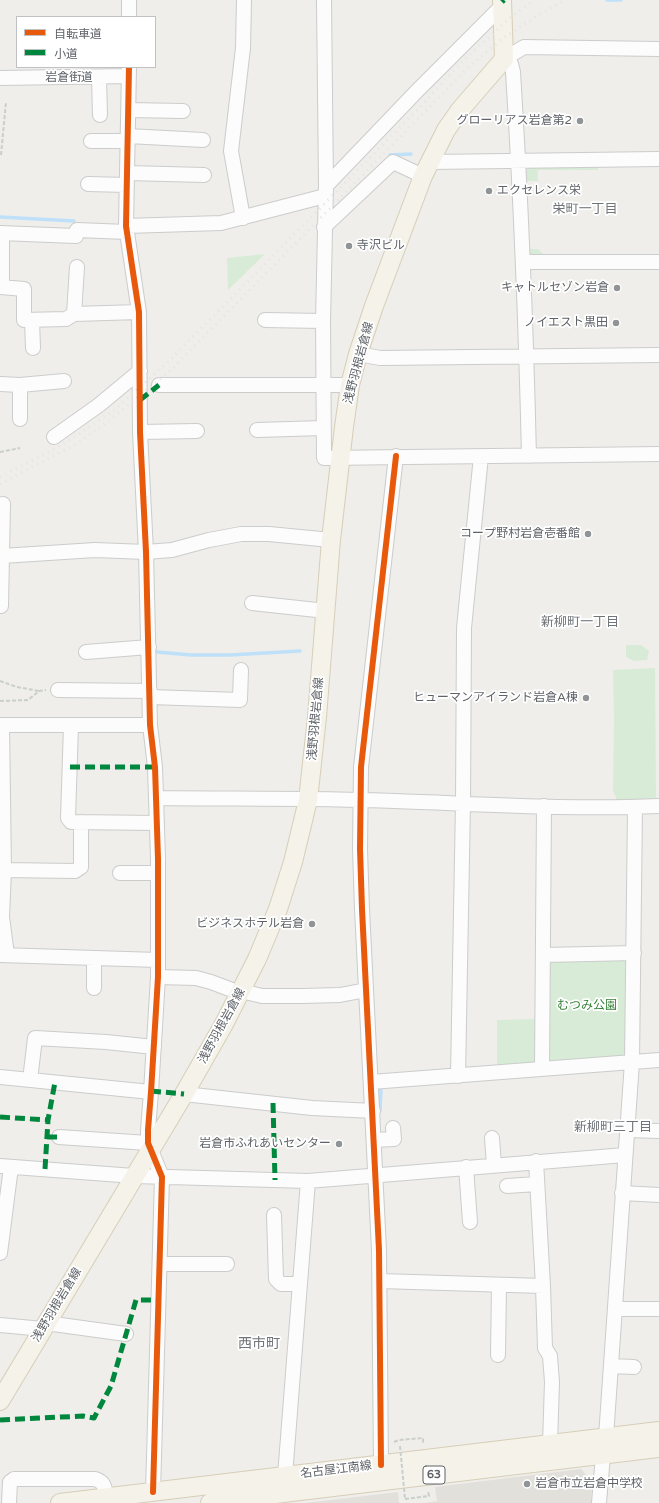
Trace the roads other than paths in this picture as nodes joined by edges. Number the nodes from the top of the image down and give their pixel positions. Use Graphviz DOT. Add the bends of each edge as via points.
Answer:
graph roads {
  1 [pos="129,0"];
  2 [pos="244,0"];
  3 [pos="324,0"];
  4 [pos="502,3"];
  5 [pos="129,16"];
  6 [pos="659,48"];
  7 [pos="504,59"];
  8 [pos="129,72"];
  9 [pos="0,78"];
  10 [pos="99,78"];
  11 [pos="129,110"];
  12 [pos="183,111"];
  13 [pos="100,115"];
  14 [pos="128,139"];
  15 [pos="204,140"];
  16 [pos="91,141"];
  17 [pos="659,159"];
  18 [pos="519,161"];
  19 [pos="427,169"];
  20 [pos="204,175"];
  21 [pos="127,179"];
  22 [pos="88,184"];
  23 [pos="326,191"];
  24 [pos="243,218"];
  25 [pos="324,227"];
  26 [pos="126,229"];
  27 [pos="1,233"];
  28 [pos="523,262"];
  29 [pos="659,262"];
  30 [pos="77,267"];
  31 [pos="1,287"];
  32 [pos="139,312"];
  33 [pos="74,314"];
  34 [pos="32,320"];
  35 [pos="265,320"];
  36 [pos="323,321"];
  37 [pos="32,348"];
  38 [pos="358,354"];
  39 [pos="659,355"];
  40 [pos="527,356"];
  41 [pos="140,371"];
  42 [pos="64,382"];
  43 [pos="0,384"];
  44 [pos="20,385"];
  45 [pos="159,385"];
  46 [pos="323,385"];
  47 [pos="350,385"];
  48 [pos="20,419"];
  49 [pos="323,428"];
  50 [pos="257,430"];
  51 [pos="197,431"];
  52 [pos="140,432"];
  53 [pos="54,437"];
  54 [pos="659,454"];
  55 [pos="396,456"];
  56 [pos="481,456"];
  57 [pos="528,456"];
  58 [pos="340,458"];
  59 [pos="0,505"];
  60 [pos="331,540"];
  61 [pos="146,552"];
  62 [pos="2,556"];
  63 [pos="252,604"];
  64 [pos="0,606"];
  65 [pos="326,611"];
  66 [pos="149,647"];
  67 [pos="86,652"];
  68 [pos="241,670"];
  69 [pos="52,690"];
  70 [pos="150,694"];
  71 [pos="150,724"];
  72 [pos="1,725"];
  73 [pos="71,726"];
  74 [pos="156,798"];
  75 [pos="308,800"];
  76 [pos="360,800"];
  77 [pos="463,803"];
  78 [pos="544,806"];
  79 [pos="659,806"];
  80 [pos="634,807"];
  81 [pos="81,822"];
  82 [pos="157,822"];
  83 [pos="4,870"];
  84 [pos="120,873"];
  85 [pos="158,873"];
  86 [pos="634,954"];
  87 [pos="4,955"];
  88 [pos="544,955"];
  89 [pos="94,958"];
  90 [pos="158,960"];
  91 [pos="158,977"];
  92 [pos="94,988"];
  93 [pos="366,990"];
  94 [pos="240,992"];
  95 [pos="154,1047"];
  96 [pos="659,1060"];
  97 [pos="632,1062"];
  98 [pos="542,1069"];
  99 [pos="458,1076"];
  100 [pos="0,1077"];
  101 [pos="30,1080"];
  102 [pos="371,1082"];
  103 [pos="151,1092"];
  104 [pos="184,1094"];
  105 [pos="373,1111"];
  106 [pos="393,1128"];
  107 [pos="627,1130"];
  108 [pos="659,1131"];
  109 [pos="59,1137"];
  110 [pos="492,1138"];
  111 [pos="375,1140"];
  112 [pos="150,1146"];
  113 [pos="625,1155"];
  114 [pos="536,1161"];
  115 [pos="494,1165"];
  116 [pos="6,1166"];
  117 [pos="466,1167"];
  118 [pos="376,1175"];
  119 [pos="134,1176"];
  120 [pos="162,1177"];
  121 [pos="308,1181"];
  122 [pos="537,1184"];
  123 [pos="507,1186"];
  124 [pos="622,1193"];
  125 [pos="659,1195"];
  126 [pos="274,1215"];
  127 [pos="470,1222"];
  128 [pos="0,1253"];
  129 [pos="160,1264"];
  130 [pos="227,1264"];
  131 [pos="380,1281"];
  132 [pos="300,1284"];
  133 [pos="499,1285"];
  134 [pos="543,1286"];
  135 [pos="615,1309"];
  136 [pos="659,1309"];
  137 [pos="0,1326"];
  138 [pos="45,1326"];
  139 [pos="126,1334"];
  140 [pos="498,1355"];
  141 [pos="611,1366"];
  142 [pos="634,1367"];
  143 [pos="0,1401"];
  144 [pos="659,1431"];
  145 [pos="606,1437"];
  146 [pos="550,1444"];
  147 [pos="659,1448"];
  148 [pos="603,1455"];
  149 [pos="381,1465"];
  150 [pos="283,1491"];
  151 [pos="153,1492"];
  152 [pos="106,1498"];
  153 [pos="9,1503"];
  154 [pos="60,1503"];
  155 [pos="210,1503"];
  156 [pos="599,1503"];
  1 -- 5 [label="street"];
  2 -- 24 [label="street" via="243,48 231,151"];
  3 -- 23 [label="street"];
  4 -- 7 [label="main road"];
  4 -- 23 [label="street"];
  6 -- 7 [label="street" via="524,47"];
  7 -- 18 [label="street" via="511,64 513,72"];
  7 -- 19 [label="main road, 浅野羽根岩倉線" via="460,110 446,130"];
  8 -- 10 [label="street, 岩倉街道"];
  8 -- 11 [label="street"];
  9 -- 10 [label="street, 岩倉街道"];
  10 -- 13 [label="street"];
  11 -- 12 [label="street"];
  11 -- 14 [label="street"];
  14 -- 15 [label="street"];
  14 -- 16 [label="street"];
  14 -- 21 [label="street"];
  17 -- 18 [label="street"];
  18 -- 19 [label="street"];
  18 -- 28 [label="street"];
  19 -- 25 [label="street" via="393,162"];
  19 -- 38 [label="main road, 浅野羽根岩倉線"];
  20 -- 21 [label="street"];
  21 -- 22 [label="street"];
  21 -- 26 [label="street"];
  23 -- 24 [label="street"];
  23 -- 25 [label="street"];
  24 -- 26 [label="street" via="221,223"];
  25 -- 36 [label="street"];
  26 -- 27 [label="street" via="77,230 76,236"];
  26 -- 32 [label="street"];
  27 -- 31 [label="street"];
  28 -- 29 [label="street"];
  28 -- 40 [label="street"];
  30 -- 33 [label="street"];
  31 -- 34 [label="street" via="24,289 24,320"];
  32 -- 33 [label="street"];
  32 -- 41 [label="street"];
  33 -- 34 [label="street" via="66,319"];
  34 -- 37 [label="street"];
  35 -- 36 [label="street"];
  36 -- 46 [label="street"];
  38 -- 40 [label="street" via="380,358"];
  38 -- 47 [label="main road, 浅野羽根岩倉線"];
  39 -- 40 [label="street"];
  40 -- 57 [label="street"];
  41 -- 52 [label="street"];
  41 -- 53 [label="street"];
  42 -- 44 [label="street"];
  43 -- 44 [label="street"];
  44 -- 48 [label="street"];
  45 -- 46 [label="street"];
  46 -- 47 [label="street"];
  46 -- 49 [label="street"];
  47 -- 58 [label="main road, 浅野羽根岩倉線"];
  49 -- 50 [label="street"];
  49 -- 58 [label="street" via="324,458"];
  51 -- 52 [label="street"];
  52 -- 61 [label="street"];
  54 -- 57 [label="street"];
  55 -- 56 [label="street"];
  55 -- 58 [label="street"];
  55 -- 76 [label="street" via="361,767"];
  56 -- 57 [label="street"];
  56 -- 77 [label="street" via="464,628"];
  58 -- 60 [label="main road, 浅野羽根岩倉線"];
  59 -- 62 [label="street" via="3,504"];
  60 -- 61 [label="street" via="241,534 172,550"];
  60 -- 65 [label="main road, 浅野羽根岩倉線"];
  61 -- 62 [label="street" via="96,550"];
  61 -- 66 [label="street"];
  62 -- 64 [label="street"];
  63 -- 65 [label="street"];
  65 -- 75 [label="main road, 浅野羽根岩倉線"];
  66 -- 67 [label="street"];
  66 -- 70 [label="street"];
  68 -- 70 [label="street" via="240,700"];
  69 -- 70 [label="street"];
  70 -- 71 [label="street"];
  71 -- 73 [label="street"];
  71 -- 74 [label="street"];
  72 -- 73 [label="street"];
  72 -- 83 [label="street"];
  73 -- 81 [label="street" via="68,818 71,822"];
  74 -- 75 [label="street"];
  74 -- 82 [label="street"];
  75 -- 76 [label="street"];
  75 -- 94 [label="main road, 浅野羽根岩倉線" via="278,909"];
  76 -- 77 [label="street"];
  76 -- 93 [label="street"];
  77 -- 78 [label="street"];
  77 -- 99 [label="street"];
  78 -- 80 [label="street"];
  78 -- 88 [label="street"];
  79 -- 80 [label="street"];
  80 -- 86 [label="street"];
  81 -- 82 [label="street"];
  81 -- 83 [label="street" via="81,867 75,870"];
  82 -- 85 [label="street"];
  83 -- 87 [label="street"];
  84 -- 85 [label="street"];
  85 -- 90 [label="street"];
  86 -- 88 [label="street"];
  86 -- 97 [label="street"];
  87 -- 89 [label="street"];
  88 -- 98 [label="street"];
  89 -- 90 [label="street"];
  89 -- 92 [label="street"];
  90 -- 91 [label="street"];
  91 -- 94 [label="street" via="196,978"];
  91 -- 95 [label="street"];
  93 -- 94 [label="street" via="340,995 302,996 262,996"];
  93 -- 102 [label="street"];
  94 -- 104 [label="main road, 浅野羽根岩倉線"];
  95 -- 101 [label="street" via="35,1038"];
  95 -- 103 [label="street"];
  96 -- 97 [label="street"];
  97 -- 98 [label="street"];
  97 -- 107 [label="street"];
  98 -- 99 [label="street"];
  99 -- 102 [label="street"];
  100 -- 101 [label="street"];
  101 -- 103 [label="street"];
  102 -- 105 [label="street"];
  103 -- 112 [label="street" via="148,1130"];
  104 -- 105 [label="street" via="312,1108"];
  104 -- 112 [label="main road, 浅野羽根岩倉線"];
  105 -- 111 [label="street"];
  106 -- 111 [label="street" via="394,1139"];
  107 -- 108 [label="street"];
  107 -- 113 [label="street"];
  109 -- 112 [label="street"];
  110 -- 115 [label="street"];
  111 -- 118 [label="street"];
  112 -- 119 [label="main road, 浅野羽根岩倉線"];
  112 -- 120 [label="street"];
  113 -- 114 [label="street"];
  113 -- 124 [label="street"];
  114 -- 115 [label="street"];
  114 -- 122 [label="street"];
  115 -- 117 [label="street"];
  116 -- 119 [label="street"];
  116 -- 128 [label="street"];
  117 -- 118 [label="street"];
  117 -- 127 [label="street"];
  118 -- 121 [label="street"];
  118 -- 131 [label="street"];
  119 -- 120 [label="street"];
  119 -- 138 [label="main road, 浅野羽根岩倉線"];
  120 -- 121 [label="street"];
  120 -- 129 [label="street"];
  121 -- 132 [label="street"];
  122 -- 123 [label="street"];
  122 -- 134 [label="street"];
  124 -- 125 [label="street"];
  124 -- 135 [label="street"];
  126 -- 132 [label="street" via="276,1279 281,1284"];
  129 -- 130 [label="street"];
  129 -- 151 [label="street"];
  131 -- 133 [label="street"];
  131 -- 149 [label="street"];
  132 -- 150 [label="street"];
  133 -- 134 [label="street"];
  133 -- 140 [label="street"];
  134 -- 146 [label="street" via="545,1348 550,1356 552,1382"];
  135 -- 136 [label="street"];
  135 -- 141 [label="street"];
  137 -- 138 [label="street"];
  138 -- 139 [label="street"];
  138 -- 143 [label="main road, 浅野羽根岩倉線"];
  141 -- 142 [label="street"];
  141 -- 145 [label="street"];
  144 -- 145 [label="main road, 名古屋江南線 / 63"];
  145 -- 146 [label="main road, 名古屋江南線 / 63"];
  145 -- 148 [label="street"];
  146 -- 149 [label="main road, 名古屋江南線 / 63"];
  147 -- 148 [label="main road, 名古屋江南線 / 63"];
  148 -- 150 [label="main road, 名古屋江南線 / 63"];
  148 -- 156 [label="street"];
  149 -- 150 [label="main road, 名古屋江南線 / 63"];
  150 -- 151 [label="main road, 名古屋江南線 / 63"];
  150 -- 155 [label="main road, 名古屋江南線 / 63"];
  151 -- 152 [label="main road, 名古屋江南線 / 63"];
  152 -- 153 [label="street" via="104,1485 95,1479 14,1479 10,1482"];
  152 -- 154 [label="main road, 名古屋江南線 / 63"];
}
